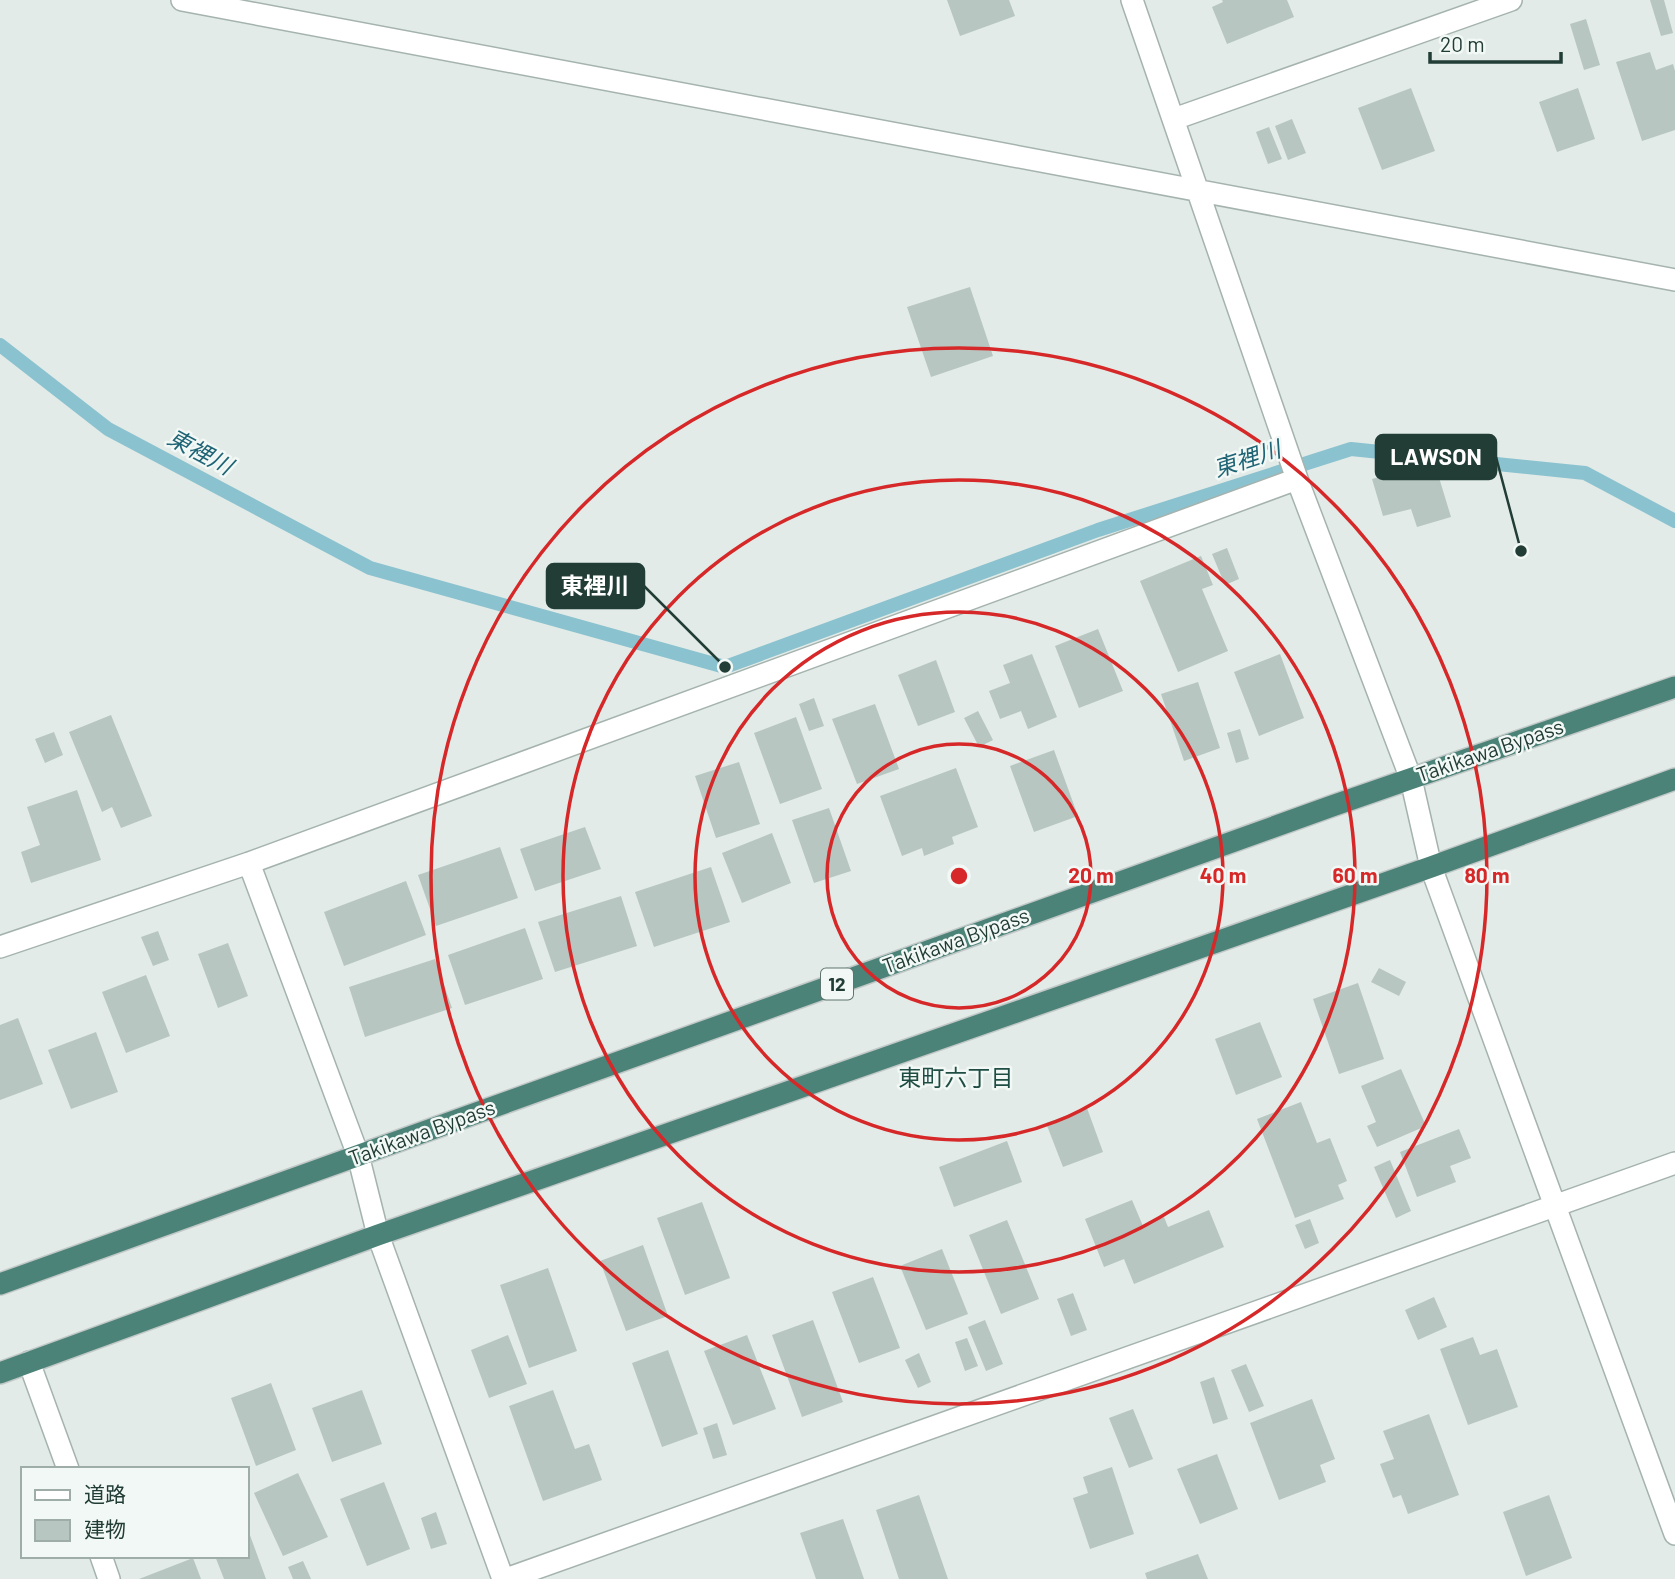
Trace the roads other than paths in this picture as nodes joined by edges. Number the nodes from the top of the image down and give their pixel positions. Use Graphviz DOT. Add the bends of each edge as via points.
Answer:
graph roads {
  1 [pos="183,0"];
  2 [pos="1132,0"];
  3 [pos="1511,0"];
  4 [pos="1174,119"];
  5 [pos="1198,190"];
  6 [pos="1675,280"];
  7 [pos="1297,479"];
  8 [pos="1675,687"];
  9 [pos="1411,779"];
  10 [pos="1675,779"];
  11 [pos="249,863"];
  12 [pos="1432,867"];
  13 [pos="0,947"];
  14 [pos="358,1155"];
  15 [pos="1675,1163"];
  16 [pos="1556,1206"];
  17 [pos="379,1235"];
  18 [pos="0,1284"];
  19 [pos="29,1362"];
  20 [pos="0,1373"];
  21 [pos="67,1467"];
  22 [pos="1675,1534"];
  23 [pos="102,1558"];
  24 [pos="110,1579"];
  25 [pos="504,1579"];
  1 -- 5 [label="street"];
  2 -- 4 [label="street"];
  3 -- 4 [label="street"];
  4 -- 5 [label="street"];
  5 -- 6 [label="street"];
  5 -- 7 [label="street"];
  7 -- 9 [label="street"];
  7 -- 11 [label="street"];
  8 -- 9 [label="highway, Takikawa Bypass / 12"];
  9 -- 12 [label="street"];
  9 -- 14 [label="highway, Takikawa Bypass / 12"];
  10 -- 12 [label="highway"];
  11 -- 13 [label="street"];
  11 -- 14 [label="street"];
  12 -- 16 [label="street"];
  12 -- 17 [label="highway"];
  14 -- 17 [label="street"];
  14 -- 18 [label="highway, Takikawa Bypass / 12"];
  15 -- 16 [label="street"];
  16 -- 22 [label="street"];
  16 -- 25 [label="street"];
  17 -- 19 [label="highway"];
  17 -- 25 [label="street"];
  19 -- 20 [label="highway"];
  19 -- 21 [label="street"];
  23 -- 24 [label="street"];
}
